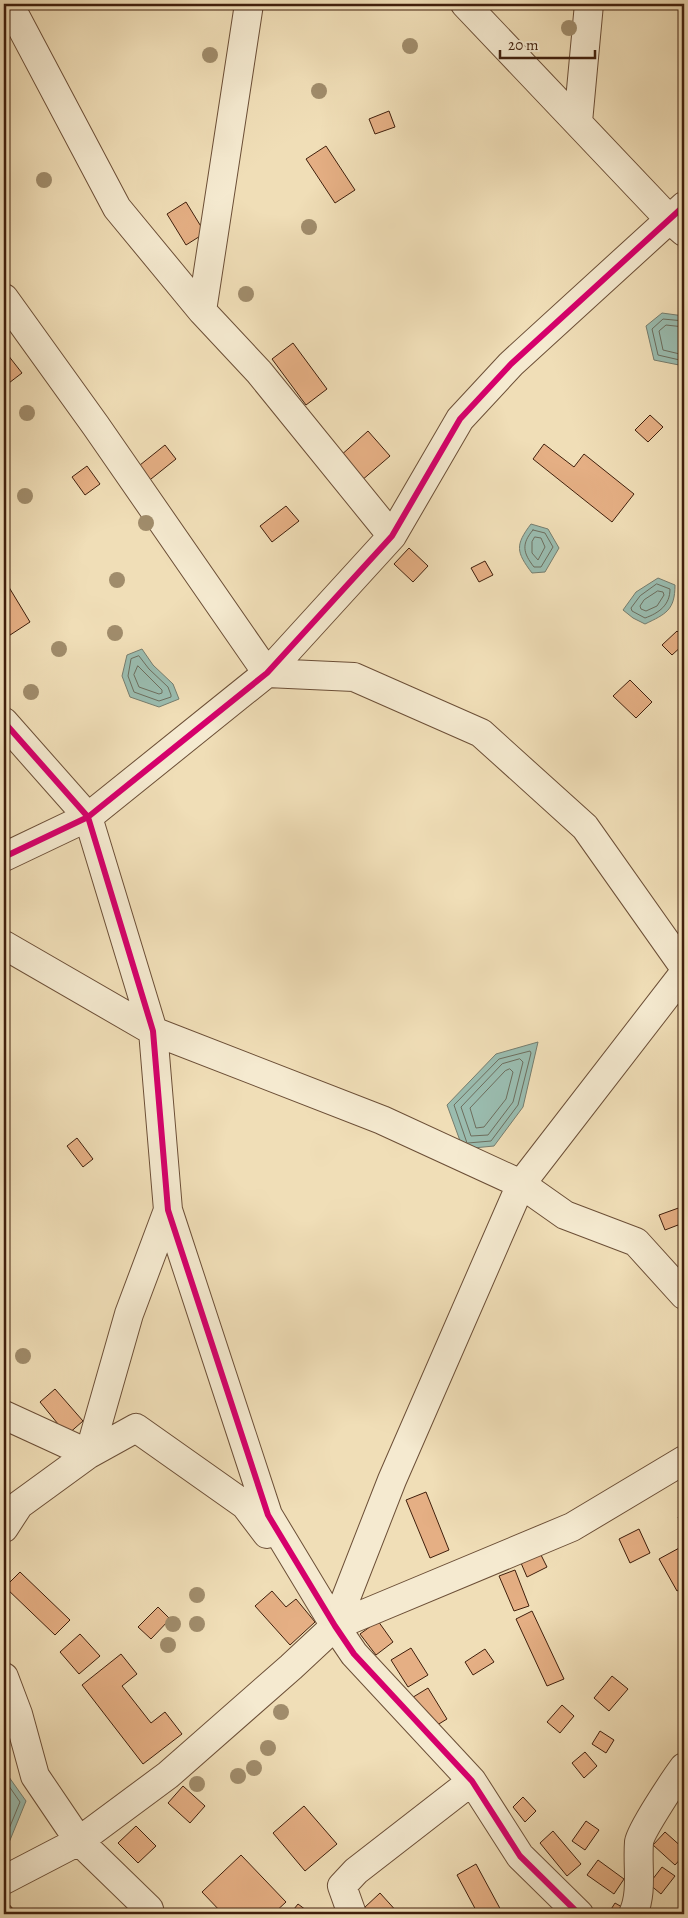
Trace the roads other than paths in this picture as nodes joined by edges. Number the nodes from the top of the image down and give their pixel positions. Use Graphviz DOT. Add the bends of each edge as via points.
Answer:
graph roads {
  1 [pos="9,4"];
  2 [pos="249,4"];
  3 [pos="465,4"];
  4 [pos="588,4"];
  5 [pos="578,122"];
  6 [pos="679,219"];
  7 [pos="4,298"];
  8 [pos="202,311"];
  9 [pos="392,536"];
  10 [pos="267,673"];
  11 [pos="4,722"];
  12 [pos="88,817"];
  13 [pos="4,857"];
  14 [pos="4,945"];
  15 [pos="684,967"];
  16 [pos="684,973"];
  17 [pos="153,1031"];
  18 [pos="521,1184"];
  19 [pos="168,1210"];
  20 [pos="684,1294"];
  21 [pos="4,1415"];
  22 [pos="89,1454"];
  23 [pos="684,1460"];
  24 [pos="4,1528"];
  25 [pos="335,1626"];
  26 [pos="4,1677"];
  27 [pos="684,1767"];
  28 [pos="472,1780"];
  29 [pos="79,1841"];
  30 [pos="4,1880"];
  31 [pos="150,1914"];
  32 [pos="352,1914"];
  33 [pos="579,1914"];
  34 [pos="633,1914"];
  1 -- 8 [label="street" via="117,208"];
  2 -- 8 [label="street"];
  3 -- 5 [label="street"];
  4 -- 5 [label="street"];
  5 -- 6 [label="street"];
  6 -- 9 [label="street" via="511,364 460,419"];
  7 -- 10 [label="street"];
  8 -- 9 [label="street" via="259,372"];
  9 -- 10 [label="street"];
  10 -- 12 [label="street"];
  10 -- 15 [label="street" via="354,677 481,733 586,827"];
  11 -- 12 [label="street"];
  12 -- 13 [label="street"];
  12 -- 17 [label="street"];
  14 -- 17 [label="street"];
  16 -- 18 [label="street"];
  17 -- 18 [label="street" via="382,1120"];
  17 -- 19 [label="street"];
  18 -- 20 [label="street" via="565,1215 636,1242"];
  18 -- 25 [label="street" via="392,1480"];
  19 -- 22 [label="street" via="129,1314"];
  19 -- 25 [label="street" via="268,1515"];
  21 -- 22 [label="street"];
  22 -- 24 [label="street" via="19,1505"];
  22 -- 25 [label="street" via="136,1428 244,1505"];
  23 -- 25 [label="street" via="572,1526"];
  25 -- 28 [label="street" via="354,1654"];
  25 -- 29 [label="street" via="168,1775"];
  26 -- 29 [label="street" via="18,1714 34,1776"];
  27 -- 34 [label="street" via="640,1840 639,1902"];
  28 -- 32 [label="street" via="356,1871 342,1886"];
  28 -- 33 [label="street" via="520,1856"];
  29 -- 30 [label="street"];
  29 -- 31 [label="street" via="149,1909"];
}
